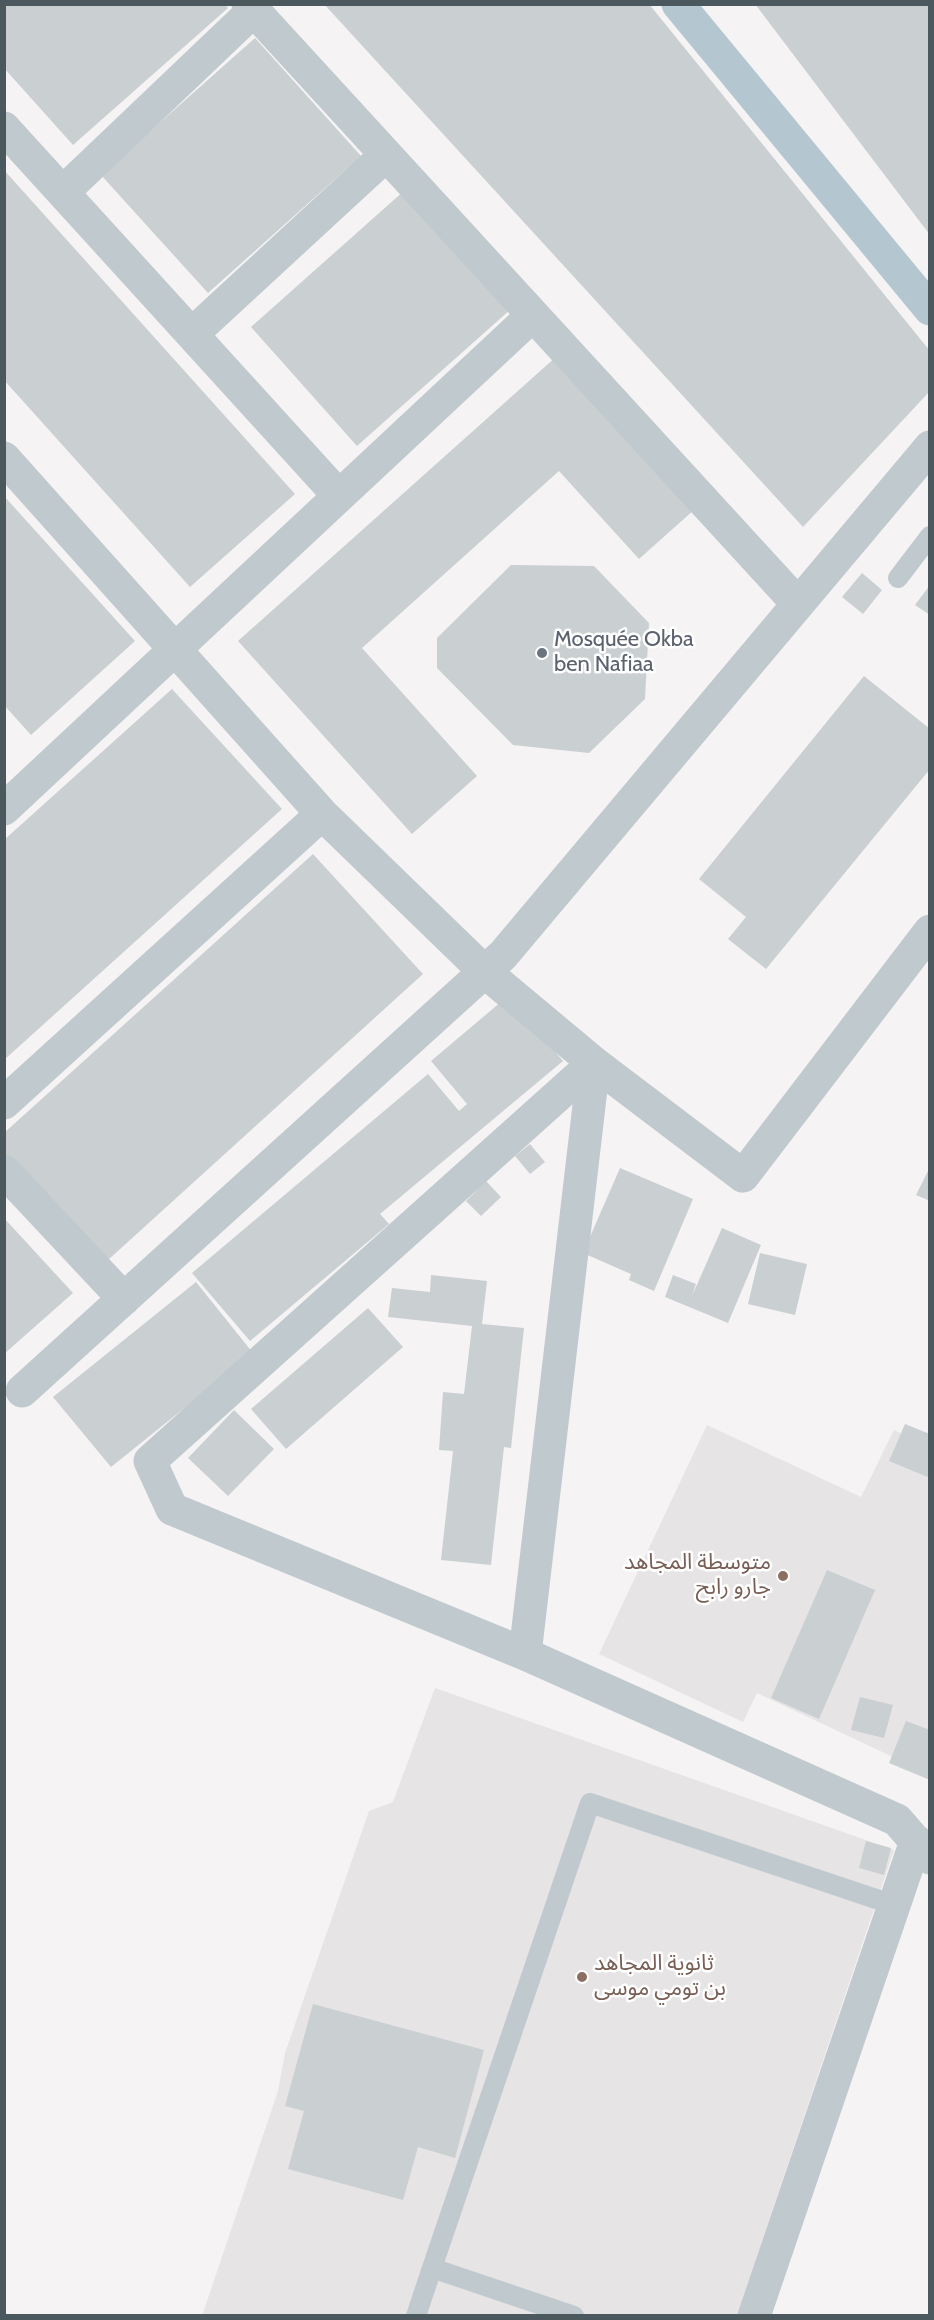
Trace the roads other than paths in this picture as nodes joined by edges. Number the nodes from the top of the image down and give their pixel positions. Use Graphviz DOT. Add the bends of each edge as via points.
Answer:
graph roads {
  1 [pos="678,4"];
  2 [pos="251,8"];
  3 [pos="4,128"];
  4 [pos="386,155"];
  5 [pos="63,192"];
  6 [pos="930,309"];
  7 [pos="533,315"];
  8 [pos="192,334"];
  9 [pos="930,447"];
  10 [pos="4,458"];
  11 [pos="339,496"];
  12 [pos="930,536"];
  13 [pos="898,578"];
  14 [pos="798,604"];
  15 [pos="174,648"];
  16 [pos="6,804"];
  17 [pos="322,814"];
  18 [pos="930,931"];
  19 [pos="485,972"];
  20 [pos="594,1063"];
  21 [pos="4,1102"];
  22 [pos="4,1171"];
  23 [pos="124,1299"];
  24 [pos="22,1391"];
  25 [pos="525,1654"];
  26 [pos="922,1850"];
  27 [pos="894,1905"];
  28 [pos="432,2268"];
  29 [pos="416,2316"];
  30 [pos="574,2316"];
  31 [pos="754,2316"];
  1 -- 6 [label="main road"];
  2 -- 4 [label="street"];
  2 -- 5 [label="street"];
  3 -- 5 [label="street"];
  4 -- 7 [label="street"];
  4 -- 8 [label="street"];
  5 -- 8 [label="street"];
  7 -- 11 [label="street"];
  7 -- 14 [label="street"];
  8 -- 11 [label="street"];
  9 -- 14 [label="street"];
  10 -- 15 [label="street"];
  11 -- 15 [label="street"];
  12 -- 13 [label="lane"];
  14 -- 19 [label="street"];
  15 -- 16 [label="street"];
  15 -- 17 [label="street"];
  17 -- 19 [label="street"];
  17 -- 21 [label="street"];
  18 -- 20 [label="street" via="743,1176"];
  19 -- 20 [label="street"];
  19 -- 23 [label="street"];
  20 -- 25 [label="street"];
  20 -- 25 [label="street" via="150,1461 172,1509"];
  22 -- 23 [label="street"];
  23 -- 24 [label="street"];
  25 -- 26 [label="street" via="897,1820"];
  26 -- 27 [label="street"];
  27 -- 28 [label="lane" via="590,1803"];
  27 -- 31 [label="street"];
  28 -- 29 [label="lane"];
  28 -- 30 [label="lane"];
}
